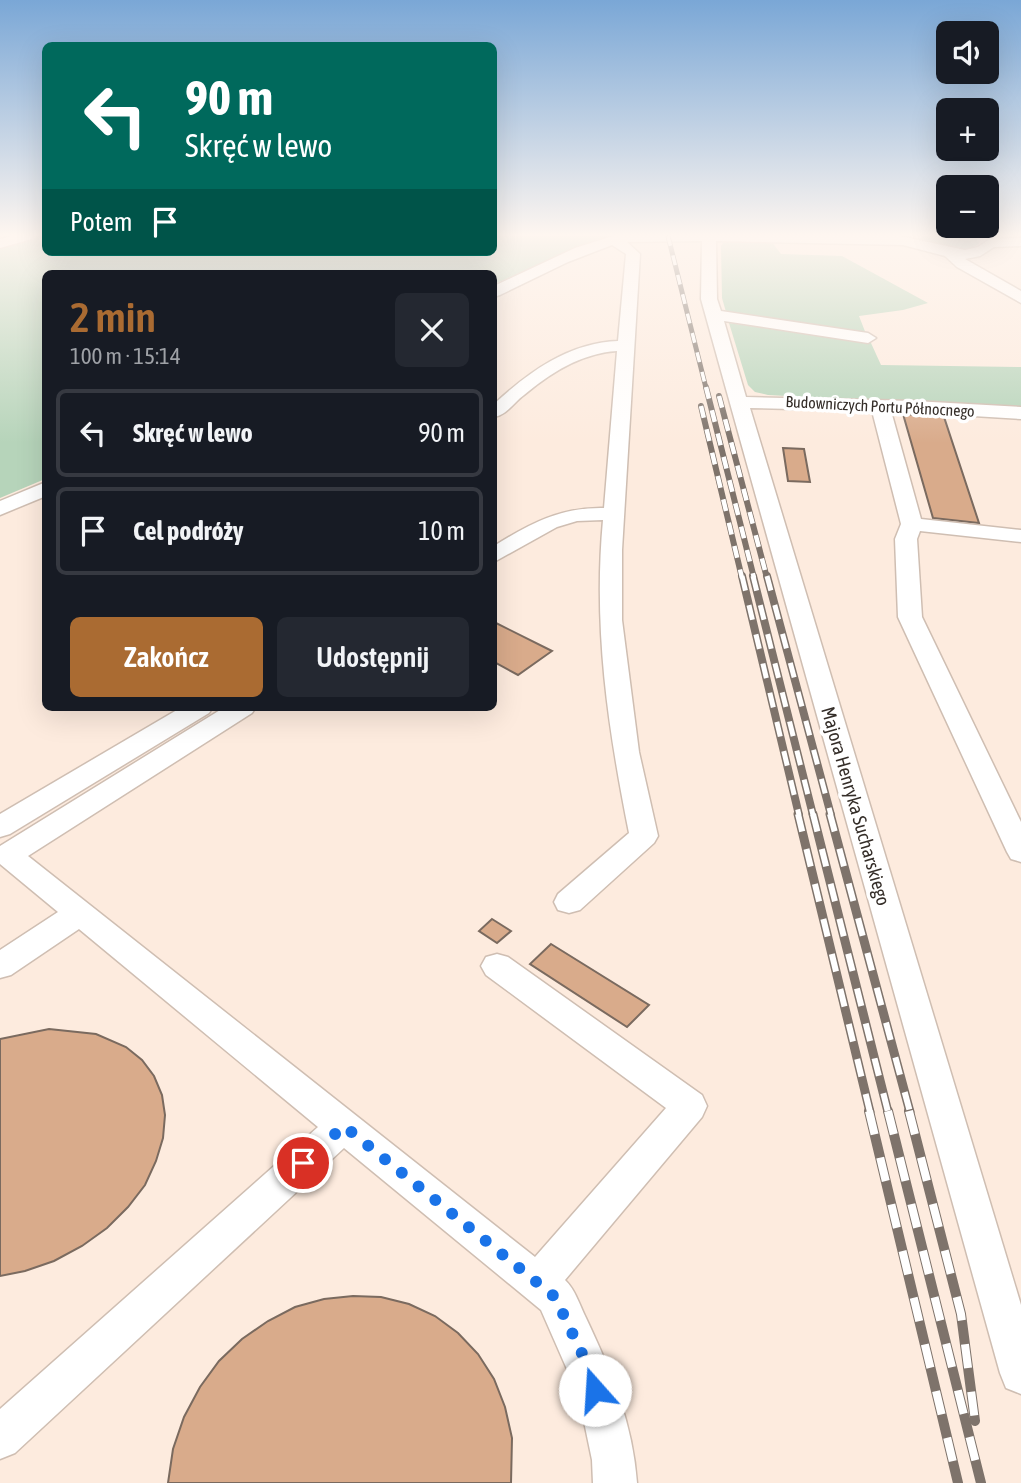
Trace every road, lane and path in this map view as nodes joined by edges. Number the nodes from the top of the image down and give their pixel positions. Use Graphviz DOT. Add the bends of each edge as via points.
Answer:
graph roads {
  1 [pos="629,305"];
  2 [pos="711,305"];
  3 [pos="714,315"];
  4 [pos="868,338"];
  5 [pos="625,346"];
  6 [pos="549,351"];
  7 [pos="568,358"];
  8 [pos="502,393"];
  9 [pos="739,402"];
  10 [pos="880,405"];
  11 [pos="497,410"];
  12 [pos="1021,413"];
  13 [pos="42,490"];
  14 [pos="0,509"];
  15 [pos="614,514"];
  16 [pos="912,524"];
  17 [pos="1021,536"];
  18 [pos="497,553"];
  19 [pos="193,711"];
  20 [pos="237,711"];
  21 [pos="0,827"];
  22 [pos="1021,852"];
  23 [pos="569,901"];
  24 [pos="80,913"];
  25 [pos="0,966"];
  26 [pos="497,966"];
  27 [pos="344,1126"];
  28 [pos="538,1283"];
  29 [pos="1021,1373"];
  30 [pos="0,1438"];
  31 [pos="615,1483"];
  1 -- 5 [label="street"];
  2 -- 3 [label="street, Majora Henryka Sucharskiego"];
  3 -- 4 [label="street"];
  3 -- 9 [label="street, Majora Henryka Sucharskiego"];
  5 -- 7 [label="street" via="602,345"];
  5 -- 15 [label="street"];
  6 -- 7 [label="street"];
  7 -- 8 [label="street"];
  8 -- 11 [label="street" via="506,406"];
  9 -- 10 [label="street, Budowniczych Portu Północnego"];
  9 -- 29 [label="street, Majora Henryka Sucharskiego"];
  10 -- 12 [label="street, Budowniczych Portu Północnego"];
  10 -- 16 [label="street"];
  13 -- 14 [label="street"];
  15 -- 18 [label="street" via="559,517"];
  15 -- 23 [label="street" via="610,620 626,752 644,836"];
  16 -- 17 [label="street"];
  16 -- 22 [label="street" via="906,539 910,617"];
  19 -- 21 [label="street"];
  20 -- 24 [label="street" via="8,855"];
  24 -- 25 [label="street"];
  24 -- 27 [label="street"];
  26 -- 28 [label="street" via="690,1106"];
  27 -- 28 [label="street"];
  27 -- 30 [label="street"];
  28 -- 31 [label="street" via="555,1297 588,1366 615,1461"];
}
